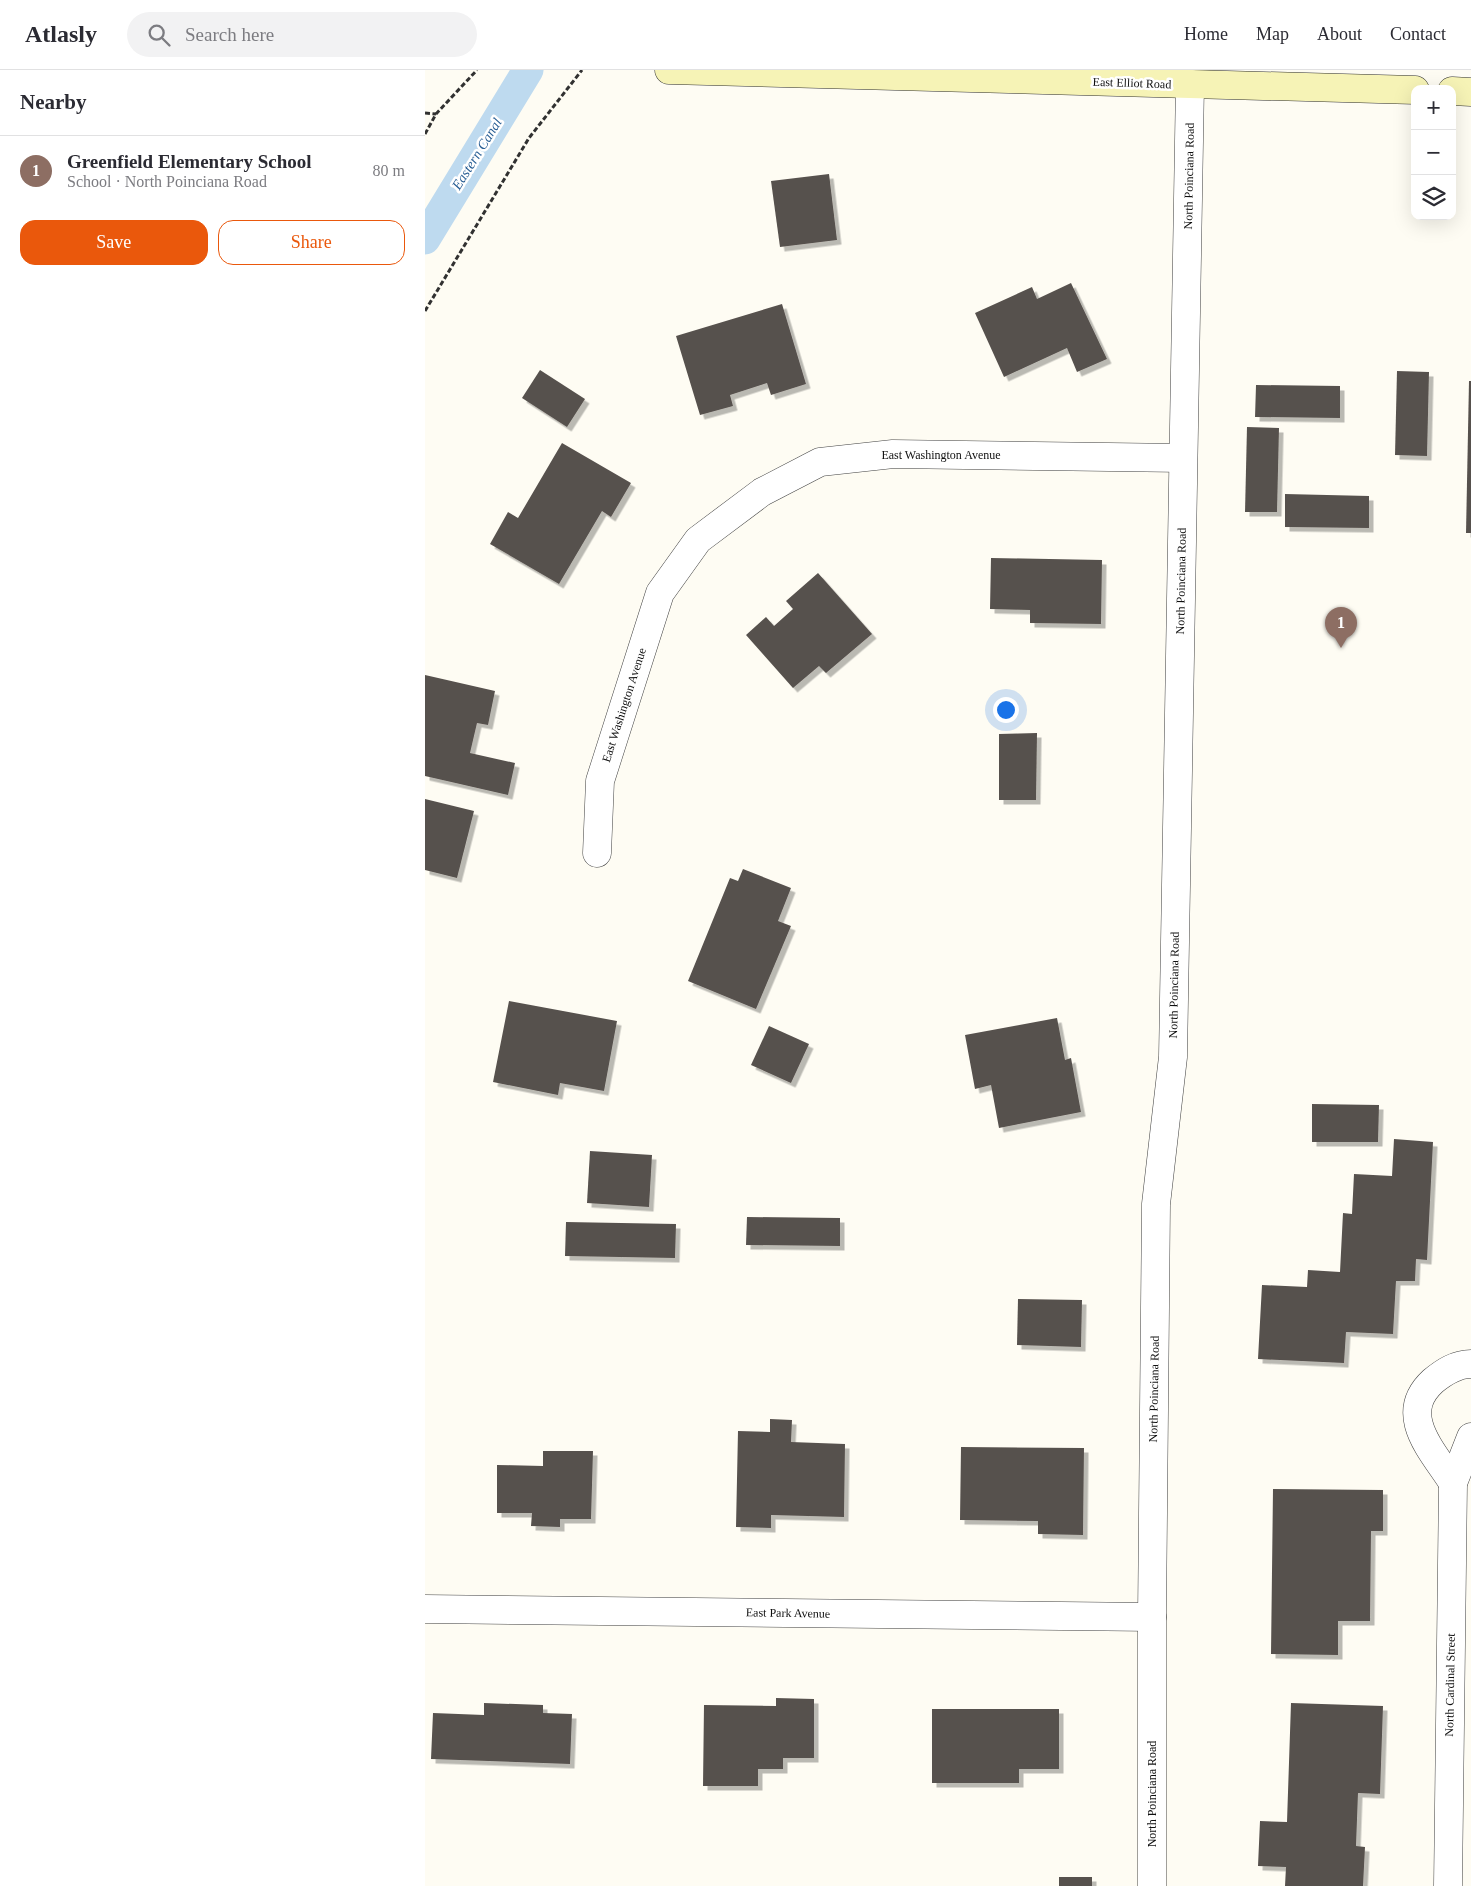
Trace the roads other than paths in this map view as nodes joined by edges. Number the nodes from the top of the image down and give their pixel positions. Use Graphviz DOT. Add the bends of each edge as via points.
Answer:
graph roads {
  1 [pos="669,70"];
  2 [pos="1190,84"];
  3 [pos="1411,90"];
  4 [pos="1456,91"];
  5 [pos="1471,92"];
  6 [pos="1183,458"];
  7 [pos="597,853"];
  8 [pos="1471,1364"];
  9 [pos="1471,1437"];
  10 [pos="1453,1483"];
  11 [pos="425,1609"];
  12 [pos="1152,1617"];
  13 [pos="1152,1886"];
  14 [pos="1448,1886"];
  1 -- 2 [label="main road, East Elliot Road"];
  2 -- 3 [label="main road, East Elliot Road"];
  2 -- 6 [label="street, North Poinciana Road"];
  4 -- 5 [label="main road"];
  6 -- 7 [label="street, East Washington Avenue" via="893,454 820,462 761,492 699,540 660,593 600,781"];
  6 -- 12 [label="street, North Poinciana Road" via="1173,1058 1156,1204"];
  8 -- 10 [label="street" via="1446,1370 1425,1389 1415,1412 1420,1433"];
  9 -- 10 [label="street, North Cardinal Street"];
  10 -- 14 [label="street, North Cardinal Street"];
  11 -- 12 [label="street, East Park Avenue"];
  12 -- 13 [label="street, North Poinciana Road"];
}
